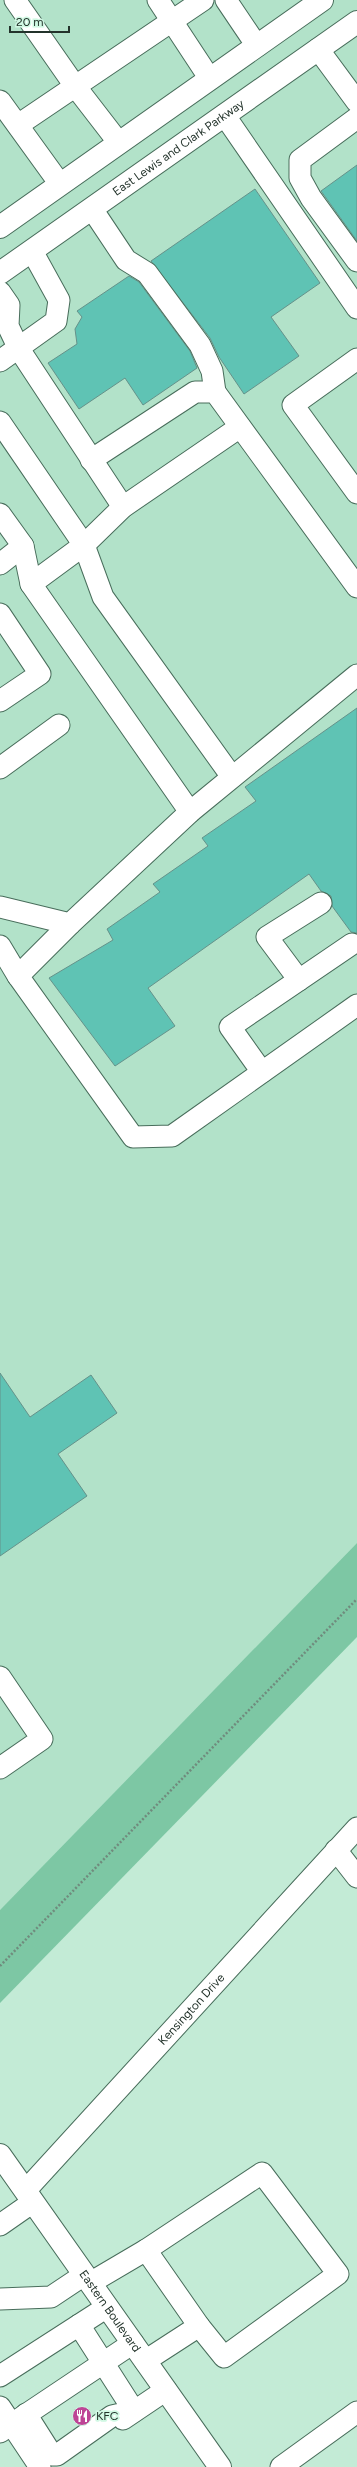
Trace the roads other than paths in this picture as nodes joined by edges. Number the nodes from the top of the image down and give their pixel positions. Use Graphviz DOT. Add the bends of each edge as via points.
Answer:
graph roads {
  1 [pos="15,0"];
  2 [pos="158,0"];
  3 [pos="203,0"];
  4 [pos="226,0"];
  5 [pos="322,0"];
  6 [pos="172,21"];
  7 [pos="357,22"];
  8 [pos="257,46"];
  9 [pos="318,49"];
  10 [pos="210,78"];
  11 [pos="75,86"];
  12 [pos="0,101"];
  13 [pos="357,102"];
  14 [pos="225,116"];
  15 [pos="357,118"];
  16 [pos="18,126"];
  17 [pos="119,143"];
  18 [pos="60,184"];
  19 [pos="92,209"];
  20 [pos="0,226"];
  21 [pos="32,251"];
  22 [pos="357,261"];
  23 [pos="0,273"];
  24 [pos="0,292"];
  25 [pos="357,308"];
  26 [pos="0,341"];
  27 [pos="20,349"];
  28 [pos="357,359"];
  29 [pos="0,361"];
  30 [pos="215,392"];
  31 [pos="0,422"];
  32 [pos="240,428"];
  33 [pos="91,460"];
  34 [pos="357,493"];
  35 [pos="123,507"];
  36 [pos="0,514"];
  37 [pos="84,545"];
  38 [pos="23,546"];
  39 [pos="0,564"];
  40 [pos="31,584"];
  41 [pos="357,586"];
  42 [pos="3,623"];
  43 [pos="357,675"];
  44 [pos="0,701"];
  45 [pos="59,724"];
  46 [pos="0,768"];
  47 [pos="232,777"];
  48 [pos="190,812"];
  49 [pos="321,903"];
  50 [pos="0,907"];
  51 [pos="70,924"];
  52 [pos="352,944"];
  53 [pos="0,946"];
  54 [pos="18,976"];
  55 [pos="298,980"];
  56 [pos="357,1005"];
  57 [pos="262,1072"];
  58 [pos="0,1677"];
  59 [pos="0,1768"];
  60 [pos="357,1828"];
  61 [pos="336,1850"];
  62 [pos="357,1876"];
  63 [pos="1,2158"];
  64 [pos="30,2196"];
  65 [pos="0,2225"];
  66 [pos="146,2250"];
  67 [pos="87,2279"];
  68 [pos="0,2299"];
  69 [pos="107,2307"];
  70 [pos="79,2325"];
  71 [pos="199,2326"];
  72 [pos="139,2352"];
  73 [pos="104,2364"];
  74 [pos="0,2376"];
  75 [pos="166,2390"];
  76 [pos="0,2407"];
  77 [pos="134,2411"];
  78 [pos="357,2412"];
  79 [pos="13,2423"];
  80 [pos="40,2467"];
  81 [pos="48,2467"];
  82 [pos="220,2467"];
  83 [pos="281,2467"];
  1 -- 11 [label="street"];
  2 -- 6 [label="street"];
  3 -- 6 [label="street"];
  4 -- 8 [label="street"];
  5 -- 8 [label="main road"];
  6 -- 10 [label="street"];
  6 -- 11 [label="street"];
  7 -- 9 [label="main road, East Lewis and Clark Parkway"];
  8 -- 10 [label="main road"];
  9 -- 13 [label="street"];
  9 -- 14 [label="main road, East Lewis and Clark Parkway"];
  10 -- 17 [label="main road"];
  11 -- 16 [label="street"];
  11 -- 17 [label="street"];
  12 -- 16 [label="street"];
  14 -- 19 [label="main road, East Lewis and Clark Parkway"];
  14 -- 25 [label="street"];
  15 -- 22 [label="street" via="300,160 300,178 311,198"];
  16 -- 18 [label="street"];
  17 -- 18 [label="main road"];
  18 -- 20 [label="main road"];
  19 -- 21 [label="main road, East Lewis and Clark Parkway"];
  19 -- 30 [label="street" via="126,260 147,273 200,345 212,371"];
  21 -- 23 [label="main road, East Lewis and Clark Parkway"];
  21 -- 27 [label="street" via="58,300 56,321"];
  24 -- 27 [label="street" via="9,305 8,326"];
  26 -- 27 [label="street"];
  27 -- 29 [label="street"];
  27 -- 33 [label="street"];
  28 -- 34 [label="street" via="293,405"];
  30 -- 32 [label="street"];
  30 -- 33 [label="street" via="195,392"];
  31 -- 37 [label="street"];
  32 -- 35 [label="street"];
  32 -- 41 [label="street"];
  33 -- 35 [label="street"];
  35 -- 37 [label="street"];
  36 -- 38 [label="street"];
  37 -- 40 [label="street"];
  37 -- 47 [label="street" via="103,597"];
  38 -- 39 [label="street"];
  38 -- 40 [label="street"];
  40 -- 48 [label="street"];
  42 -- 44 [label="street" via="40,674"];
  43 -- 47 [label="street"];
  45 -- 46 [label="street"];
  47 -- 48 [label="street"];
  48 -- 51 [label="street"];
  49 -- 55 [label="street" via="267,937"];
  50 -- 51 [label="street"];
  51 -- 54 [label="street"];
  52 -- 55 [label="street"];
  53 -- 54 [label="street"];
  54 -- 57 [label="street" via="133,1138 172,1136"];
  55 -- 57 [label="street" via="230,1026"];
  56 -- 57 [label="street"];
  58 -- 59 [label="street" via="42,1740"];
  60 -- 61 [label="street, Kensington Drive"];
  61 -- 62 [label="street"];
  61 -- 64 [label="street, Kensington Drive"];
  63 -- 64 [label="main road, Eastern Boulevard"];
  64 -- 65 [label="street, Kensington Drive"];
  64 -- 67 [label="main road, Eastern Boulevard"];
  66 -- 67 [label="street"];
  66 -- 71 [label="street"];
  66 -- 71 [label="street" via="262,2173 338,2274 224,2357"];
  67 -- 68 [label="street" via="51,2297"];
  67 -- 69 [label="main road, Eastern Boulevard"];
  69 -- 70 [label="street"];
  69 -- 72 [label="main road, Eastern Boulevard"];
  70 -- 73 [label="street"];
  70 -- 74 [label="street"];
  71 -- 72 [label="street"];
  72 -- 73 [label="street"];
  72 -- 75 [label="main road, Eastern Boulevard"];
  73 -- 77 [label="street"];
  73 -- 79 [label="street"];
  75 -- 77 [label="street"];
  75 -- 82 [label="main road, Eastern Boulevard"];
  76 -- 79 [label="street"];
  77 -- 79 [label="street" via="112,2416 57,2455 52,2455"];
  77 -- 81 [label="street"];
  78 -- 83 [label="street"];
  79 -- 80 [label="street"];
}
